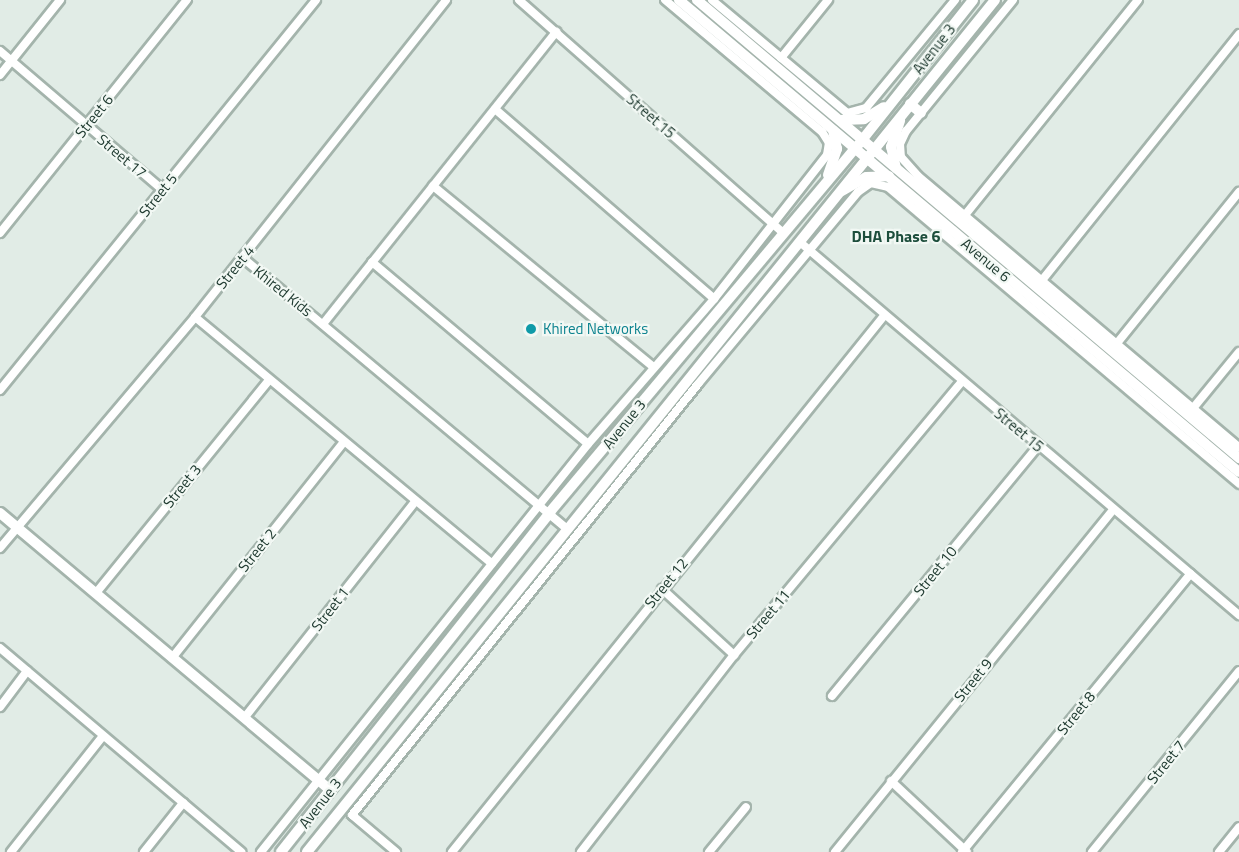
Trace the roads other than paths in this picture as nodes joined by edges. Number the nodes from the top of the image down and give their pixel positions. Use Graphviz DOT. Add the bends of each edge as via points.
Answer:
graph roads {
  1 [pos="60,0"];
  2 [pos="187,0"];
  3 [pos="316,0"];
  4 [pos="446,0"];
  5 [pos="519,0"];
  6 [pos="665,0"];
  7 [pos="680,0"];
  8 [pos="696,0"];
  9 [pos="712,0"];
  10 [pos="828,0"];
  11 [pos="955,0"];
  12 [pos="973,0"];
  13 [pos="995,0"];
  14 [pos="1013,0"];
  15 [pos="1138,0"];
  16 [pos="556,32"];
  17 [pos="1239,34"];
  18 [pos="0,51"];
  19 [pos="781,58"];
  20 [pos="11,61"];
  21 [pos="0,75"];
  22 [pos="892,103"];
  23 [pos="828,106"];
  24 [pos="907,108"];
  25 [pos="495,109"];
  26 [pos="921,113"];
  27 [pos="817,123"];
  28 [pos="87,125"];
  29 [pos="836,125"];
  30 [pos="859,145"];
  31 [pos="869,152"];
  32 [pos="892,172"];
  33 [pos="826,181"];
  34 [pos="433,186"];
  35 [pos="910,187"];
  36 [pos="163,190"];
  37 [pos="1239,192"];
  38 [pos="840,193"];
  39 [pos="965,215"];
  40 [pos="774,224"];
  41 [pos="0,233"];
  42 [pos="783,233"];
  43 [pos="801,243"];
  44 [pos="811,251"];
  45 [pos="243,258"];
  46 [pos="372,262"];
  47 [pos="1043,279"];
  48 [pos="714,299"];
  49 [pos="195,317"];
  50 [pos="883,317"];
  51 [pos="323,324"];
  52 [pos="1118,342"];
  53 [pos="1239,352"];
  54 [pos="652,366"];
  55 [pos="269,380"];
  56 [pos="962,381"];
  57 [pos="0,390"];
  58 [pos="1194,407"];
  59 [pos="343,443"];
  60 [pos="588,444"];
  61 [pos="1038,446"];
  62 [pos="1239,447"];
  63 [pos="1239,458"];
  64 [pos="1239,472"];
  65 [pos="1239,484"];
  66 [pos="415,502"];
  67 [pos="540,504"];
  68 [pos="1113,510"];
  69 [pos="550,512"];
  70 [pos="0,513"];
  71 [pos="566,527"];
  72 [pos="18,528"];
  73 [pos="0,548"];
  74 [pos="492,564"];
  75 [pos="1190,574"];
  76 [pos="662,589"];
  77 [pos="96,593"];
  78 [pos="1239,615"];
  79 [pos="0,648"];
  80 [pos="734,655"];
  81 [pos="172,657"];
  82 [pos="1239,671"];
  83 [pos="27,672"];
  84 [pos="832,696"];
  85 [pos="0,706"];
  86 [pos="244,717"];
  87 [pos="103,736"];
  88 [pos="319,781"];
  89 [pos="891,781"];
  90 [pos="330,790"];
  91 [pos="183,803"];
  92 [pos="746,807"];
  93 [pos="1239,827"];
  94 [pos="964,851"];
  95 [pos="11,852"];
  96 [pos="144,852"];
  97 [pos="241,852"];
  98 [pos="261,852"];
  99 [pos="281,852"];
  100 [pos="307,852"];
  101 [pos="396,852"];
  102 [pos="452,852"];
  103 [pos="581,852"];
  104 [pos="709,852"];
  105 [pos="835,852"];
  106 [pos="1092,852"];
  107 [pos="1219,852"];
  1 -- 20 [label="street"];
  2 -- 28 [label="street, Street 6"];
  3 -- 36 [label="street, Street 5"];
  4 -- 45 [label="street, Street 4"];
  5 -- 16 [label="street, Street 15"];
  6 -- 27 [label="street"];
  7 -- 27 [label="main road, Avenue 6"];
  8 -- 23 [label="main road, Avenue 6"];
  9 -- 19 [label="street"];
  10 -- 19 [label="street"];
  11 -- 23 [label="street" via="866,108 848,113"];
  12 -- 22 [label="main road, Avenue 3"];
  13 -- 24 [label="main road, Avenue 3"];
  14 -- 26 [label="street"];
  15 -- 39 [label="street"];
  16 -- 25 [label="street"];
  16 -- 40 [label="street, Street 15"];
  17 -- 47 [label="street"];
  18 -- 20 [label="street, Street 17"];
  19 -- 23 [label="street"];
  20 -- 21 [label="street"];
  20 -- 28 [label="street, Street 17"];
  22 -- 29 [label="main road" via="864,119"];
  22 -- 30 [label="main road, Avenue 3"];
  23 -- 29 [label="main road, Avenue 6"];
  24 -- 26 [label="main road"];
  24 -- 31 [label="main road, Avenue 3"];
  24 -- 32 [label="main road" via="891,147"];
  25 -- 34 [label="street"];
  25 -- 48 [label="street"];
  26 -- 35 [label="street" via="902,137 899,151"];
  27 -- 29 [label="main road, Avenue 6"];
  27 -- 40 [label="street" via="829,143 827,155"];
  28 -- 36 [label="street, Street 17"];
  28 -- 41 [label="street, Street 6"];
  29 -- 30 [label="main road, Avenue 6"];
  29 -- 33 [label="main road" via="837,149"];
  30 -- 31 [label="main road, Avenue 6"];
  30 -- 33 [label="main road, Avenue 3"];
  31 -- 32 [label="main road, Avenue 6"];
  31 -- 38 [label="main road, Avenue 3"];
  32 -- 35 [label="main road, Avenue 6"];
  32 -- 38 [label="main road" via="866,177"];
  33 -- 42 [label="main road, Avenue 3"];
  34 -- 46 [label="street"];
  34 -- 54 [label="street"];
  35 -- 39 [label="street"];
  35 -- 44 [label="street" via="877,183 861,188"];
  35 -- 63 [label="main road, Avenue 6"];
  35 -- 64 [label="main road, Avenue 6"];
  35 -- 65 [label="street"];
  36 -- 57 [label="street, Street 5"];
  37 -- 52 [label="street"];
  38 -- 43 [label="main road, Avenue 3"];
  39 -- 47 [label="street"];
  40 -- 42 [label="street, Street 15"];
  40 -- 48 [label="street"];
  42 -- 69 [label="main road, Avenue 3"];
  43 -- 44 [label="street, Street 15"];
  43 -- 71 [label="main road, Avenue 3"];
  44 -- 50 [label="street, Street 15"];
  44 -- 101 [label="street" via="698,384 352,815"];
  45 -- 49 [label="street, Street 4"];
  45 -- 51 [label="street, Khired Kids"];
  46 -- 51 [label="street"];
  46 -- 60 [label="street"];
  47 -- 52 [label="street"];
  48 -- 54 [label="street"];
  49 -- 55 [label="street"];
  49 -- 72 [label="street, Street 4"];
  50 -- 56 [label="street, Street 15"];
  50 -- 76 [label="street, Street 12"];
  51 -- 67 [label="street, Khired Kids"];
  52 -- 58 [label="street"];
  53 -- 58 [label="street"];
  54 -- 60 [label="street"];
  55 -- 59 [label="street"];
  55 -- 77 [label="street, Street 3"];
  56 -- 61 [label="street, Street 15"];
  56 -- 80 [label="street, Street 11"];
  58 -- 62 [label="street"];
  59 -- 66 [label="street"];
  59 -- 81 [label="street, Street 2"];
  60 -- 67 [label="street"];
  61 -- 68 [label="street, Street 15"];
  61 -- 84 [label="street, Street 10"];
  66 -- 74 [label="street"];
  66 -- 86 [label="street, Street 1"];
  67 -- 69 [label="street, Khired Kids"];
  67 -- 74 [label="street"];
  68 -- 75 [label="street, Street 15"];
  68 -- 89 [label="street, Street 9"];
  69 -- 71 [label="street, Khired Kids"];
  69 -- 90 [label="main road, Avenue 3"];
  70 -- 72 [label="main road"];
  71 -- 100 [label="main road, Avenue 3"];
  72 -- 73 [label="street"];
  72 -- 77 [label="main road"];
  74 -- 88 [label="street"];
  75 -- 78 [label="street, Street 15"];
  75 -- 94 [label="street, Street 8"];
  76 -- 80 [label="street"];
  76 -- 102 [label="street, Street 12"];
  77 -- 81 [label="main road"];
  79 -- 83 [label="street"];
  80 -- 103 [label="street, Street 11"];
  81 -- 86 [label="main road"];
  82 -- 106 [label="street, Street 7"];
  83 -- 85 [label="street"];
  83 -- 87 [label="street"];
  86 -- 88 [label="main road"];
  87 -- 91 [label="street"];
  87 -- 95 [label="street"];
  88 -- 90 [label="main road"];
  88 -- 98 [label="street"];
  89 -- 94 [label="street"];
  89 -- 105 [label="street, Street 9"];
  90 -- 99 [label="main road, Avenue 3"];
  91 -- 96 [label="street"];
  91 -- 97 [label="street"];
  92 -- 104 [label="street"];
  93 -- 107 [label="street"];
}
